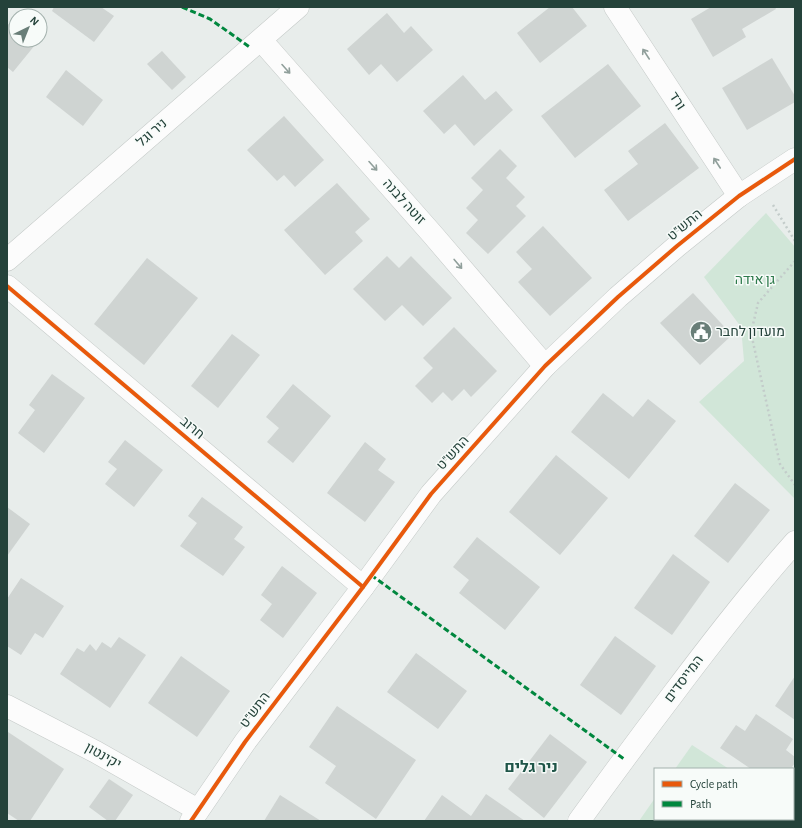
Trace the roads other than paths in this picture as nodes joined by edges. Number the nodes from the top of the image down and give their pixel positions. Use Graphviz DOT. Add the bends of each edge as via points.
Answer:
graph roads {
  1 [pos="298,7"];
  2 [pos="615,7"];
  3 [pos="260,40"];
  4 [pos="795,160"];
  5 [pos="738,196"];
  6 [pos="7,260"];
  7 [pos="7,286"];
  8 [pos="545,366"];
  9 [pos="795,542"];
  10 [pos="363,587"];
  11 [pos="7,706"];
  12 [pos="195,816"];
  13 [pos="579,821"];
  1 -- 3 [label="street, ניר וגל"];
  5 -- 2 [label="street, ורד, one-way"];
  3 -- 6 [label="street, ניר וגל"];
  3 -- 8 [label="street, זוטה לבנה, one-way"];
  4 -- 5 [label="street, התש\"ט"];
  5 -- 8 [label="street, התש\"ט" via="618,297"];
  7 -- 10 [label="street, חרוב"];
  8 -- 10 [label="street, התש\"ט" via="431,494"];
  9 -- 13 [label="street, המייסדים" via="706,650"];
  10 -- 12 [label="street, התש\"ט" via="245,742"];
  11 -- 12 [label="street, יקינטון" via="96,752"];
}
